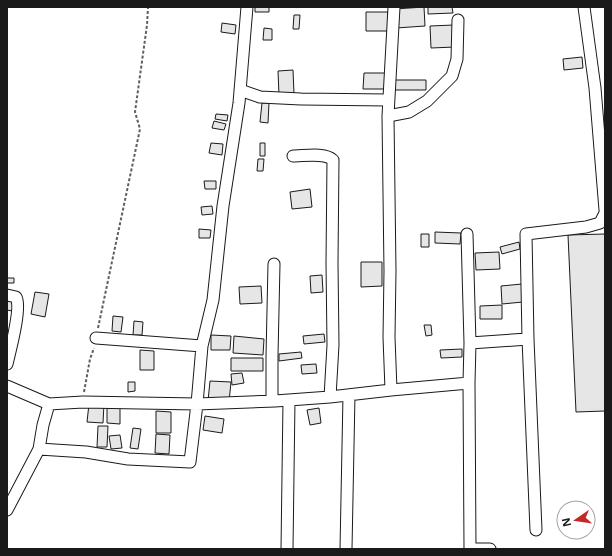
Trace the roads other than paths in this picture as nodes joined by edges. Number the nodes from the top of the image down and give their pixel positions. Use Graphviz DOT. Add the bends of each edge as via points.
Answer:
graph roads {
  1 [pos="247,7"];
  2 [pos="394,7"];
  3 [pos="584,7"];
  4 [pos="458,20"];
  5 [pos="240,90"];
  6 [pos="388,100"];
  7 [pos="388,116"];
  8 [pos="293,156"];
  9 [pos="605,212"];
  10 [pos="467,234"];
  11 [pos="274,264"];
  12 [pos="7,295"];
  13 [pos="96,338"];
  14 [pos="528,339"];
  15 [pos="470,343"];
  16 [pos="202,346"];
  17 [pos="7,364"];
  18 [pos="469,383"];
  19 [pos="7,386"];
  20 [pos="391,390"];
  21 [pos="349,395"];
  22 [pos="330,397"];
  23 [pos="288,400"];
  24 [pos="272,401"];
  25 [pos="49,404"];
  26 [pos="197,404"];
  27 [pos="39,449"];
  28 [pos="7,510"];
  29 [pos="536,530"];
  30 [pos="287,549"];
  31 [pos="346,549"];
  32 [pos="470,549"];
  33 [pos="476,549"];
  34 [pos="490,549"];
  1 -- 5 [label="street"];
  2 -- 6 [label="street"];
  3 -- 9 [label="street" via="595,88"];
  4 -- 7 [label="street" via="457,59 452,76 427,101 410,112"];
  5 -- 6 [label="street" via="260,97"];
  5 -- 16 [label="street" via="223,206 213,300"];
  6 -- 7 [label="street"];
  7 -- 20 [label="street"];
  8 -- 22 [label="street" via="322,155 333,160 333,346"];
  9 -- 14 [label="street" via="600,223 586,227 526,234"];
  10 -- 15 [label="street"];
  11 -- 24 [label="street"];
  12 -- 17 [label="street" via="16,297 18,310"];
  13 -- 16 [label="street"];
  14 -- 15 [label="street"];
  14 -- 29 [label="street"];
  15 -- 18 [label="street"];
  16 -- 26 [label="street"];
  18 -- 20 [label="street"];
  18 -- 32 [label="street"];
  19 -- 25 [label="street"];
  20 -- 21 [label="street"];
  21 -- 22 [label="street"];
  21 -- 31 [label="street"];
  22 -- 23 [label="street"];
  23 -- 24 [label="street"];
  23 -- 30 [label="street"];
  24 -- 26 [label="street"];
  25 -- 26 [label="street"];
  25 -- 27 [label="street"];
  26 -- 27 [label="street" via="190,462 128,459 86,452"];
  27 -- 28 [label="street"];
  33 -- 34 [label="street"];
}
